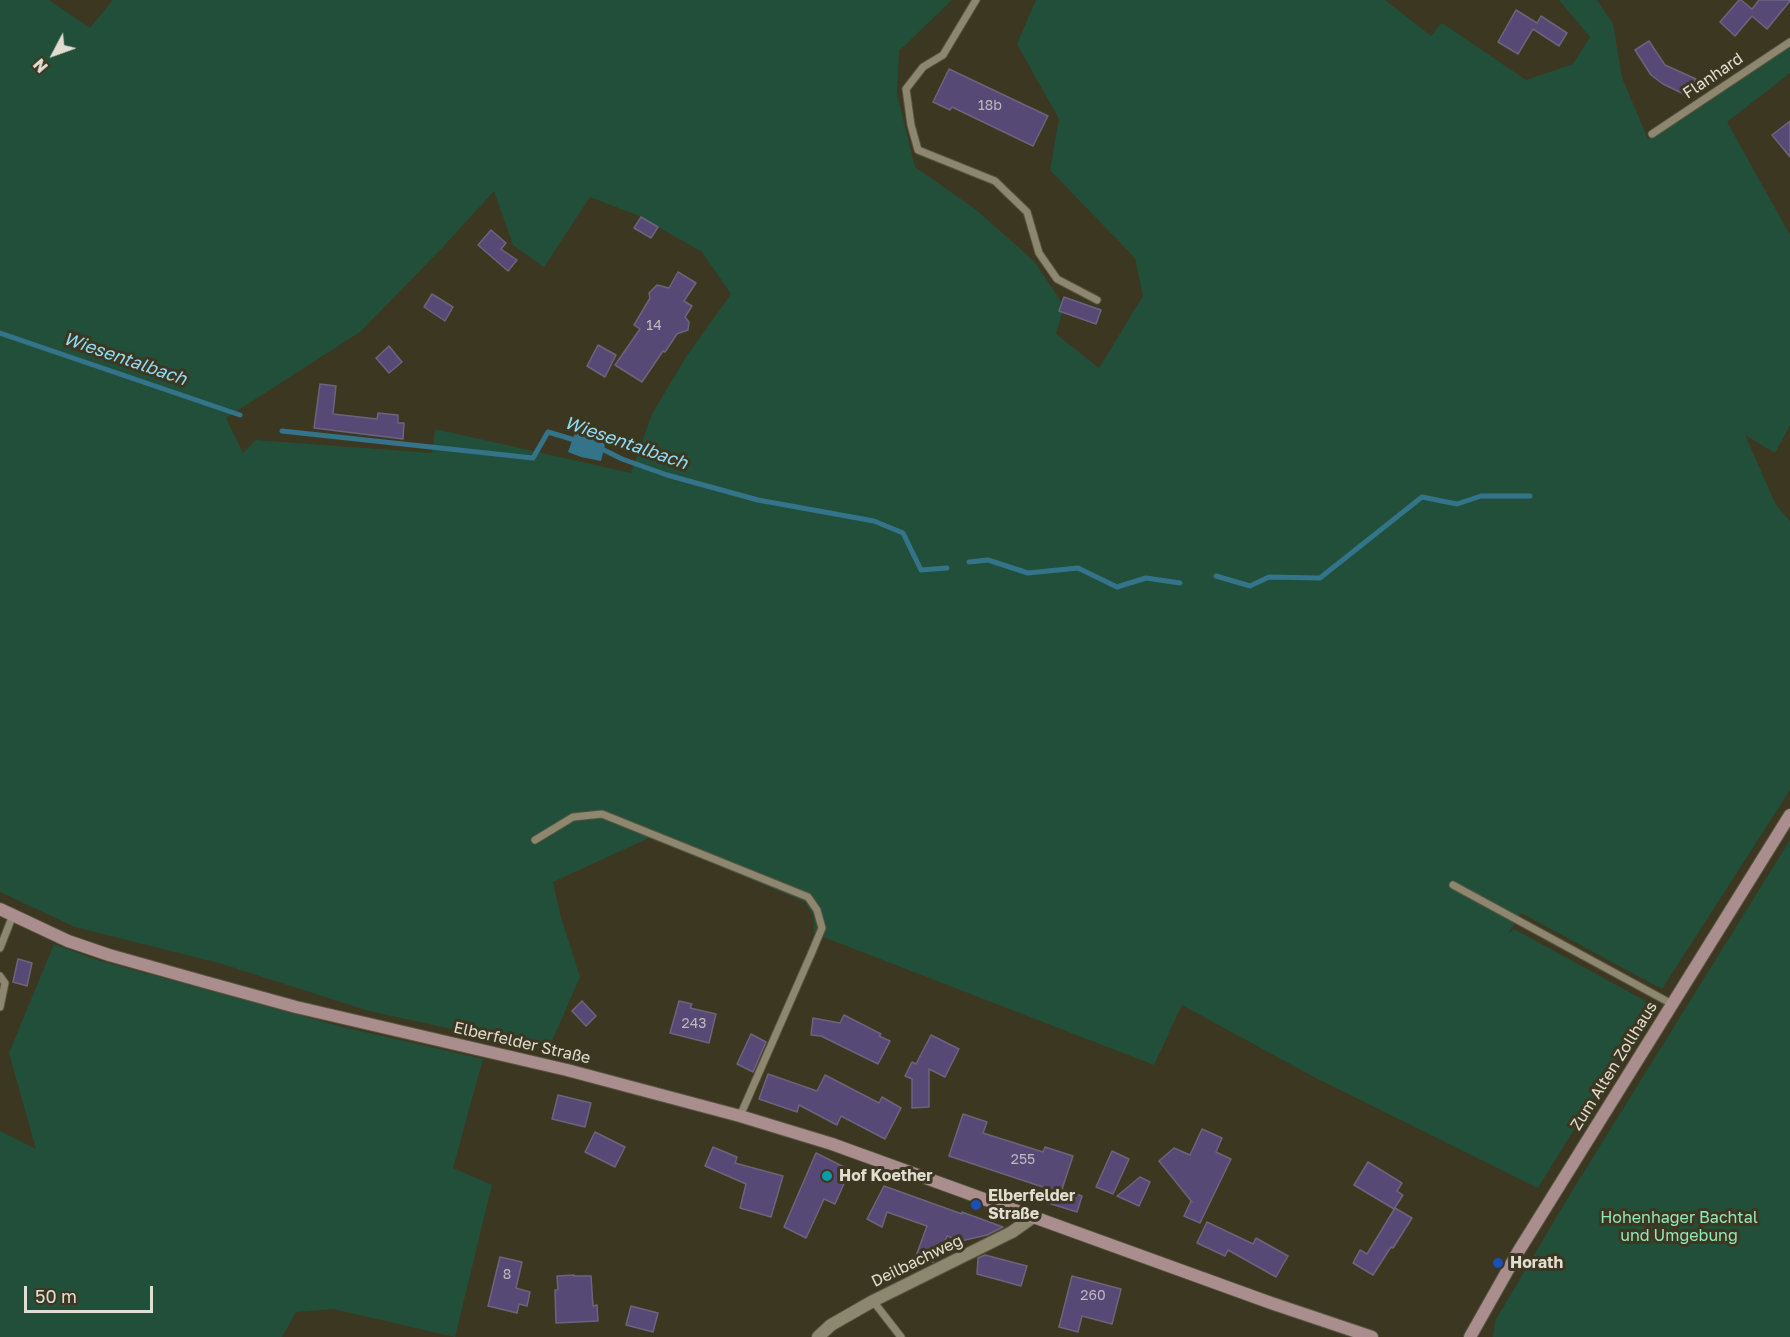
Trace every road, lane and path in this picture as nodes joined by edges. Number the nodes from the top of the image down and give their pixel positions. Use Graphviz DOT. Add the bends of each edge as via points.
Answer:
graph roads {
  1 [pos="976,0"];
  2 [pos="1790,42"];
  3 [pos="1652,134"];
  4 [pos="1097,300"];
  5 [pos="1790,814"];
  6 [pos="535,840"];
  7 [pos="1453,885"];
  8 [pos="0,909"];
  9 [pos="13,915"];
  10 [pos="0,948"];
  11 [pos="0,976"];
  12 [pos="1672,1004"];
  13 [pos="0,1007"];
  14 [pos="740,1116"];
  15 [pos="1033,1217"];
  16 [pos="873,1301"];
  17 [pos="831,1331"];
  18 [pos="818,1337"];
  19 [pos="901,1337"];
  20 [pos="1372,1337"];
  21 [pos="1470,1337"];
  1 -- 4 [label="lane" via="943,55 923,68 906,89 918,150 995,181 1027,212 1039,253 1057,279"];
  2 -- 3 [label="lane, Flanhard"];
  5 -- 12 [label="main road, Zum Alten Zollhaus"];
  6 -- 14 [label="lane" via="573,817 602,814 808,897 813,903 822,928"];
  7 -- 12 [label="lane"];
  8 -- 9 [label="main road, Elberfelder Straße"];
  9 -- 10 [label="lane"];
  9 -- 14 [label="main road, Elberfelder Straße" via="109,955 216,985"];
  11 -- 13 [label="lane" via="5,983"];
  12 -- 21 [label="main road, Zum Alten Zollhaus" via="1518,1252"];
  14 -- 15 [label="main road, Elberfelder Straße" via="832,1144"];
  15 -- 16 [label="street, Deilbachweg" via="1012,1232"];
  15 -- 20 [label="main road, Elberfelder Straße"];
  16 -- 17 [label="street, Deilbachweg"];
  16 -- 19 [label="lane"];
  17 -- 18 [label="street, Deilbachweg"];
}
